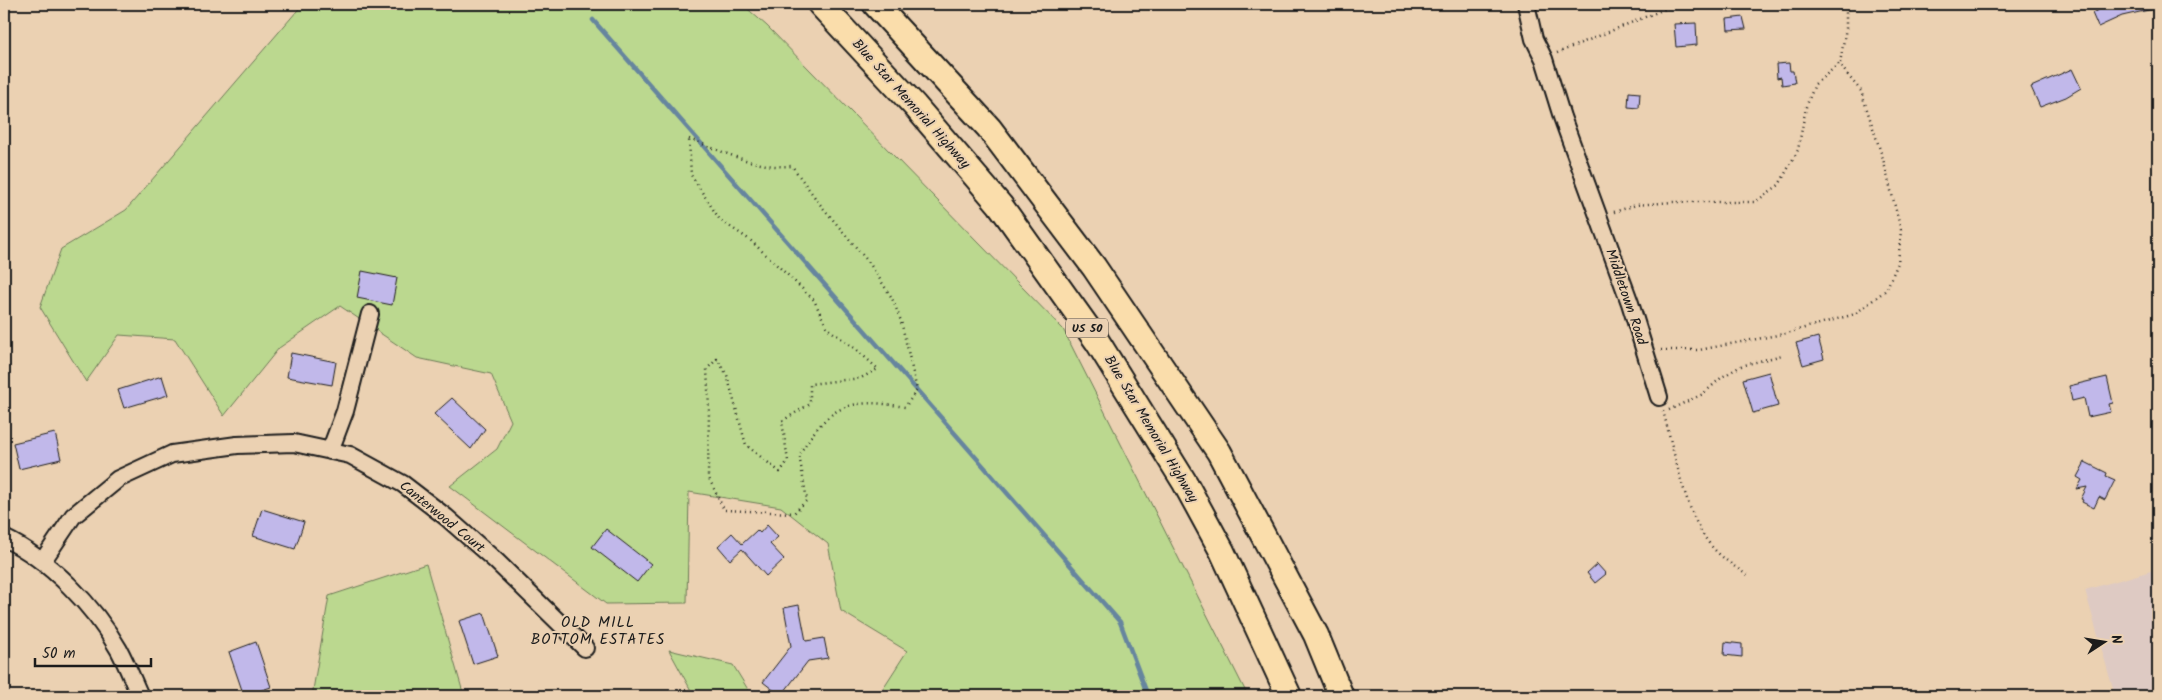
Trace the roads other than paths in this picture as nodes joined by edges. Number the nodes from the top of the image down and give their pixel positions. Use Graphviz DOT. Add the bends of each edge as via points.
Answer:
graph roads {
  1 [pos="820,4"];
  2 [pos="875,4"];
  3 [pos="1526,4"];
  4 [pos="370,314"];
  5 [pos="1661,404"];
  6 [pos="330,451"];
  7 [pos="4,538"];
  8 [pos="42,562"];
  9 [pos="585,648"];
  10 [pos="140,696"];
  11 [pos="1289,696"];
  12 [pos="1341,696"];
  1 -- 11 [label="highway, Blue Star Memorial Highway / US 50" via="915,106 1000,205 1097,340 1185,483 1222,551"];
  2 -- 12 [label="highway, US 50" via="989,128 1094,267 1220,452 1316,635"];
  3 -- 5 [label="street, Middletown Road" via="1534,39 1544,59 1562,118 1630,303"];
  4 -- 6 [label="street" via="345,411"];
  6 -- 8 [label="street, Canterwood Court" via="294,443 237,445 172,454 118,479 74,516"];
  6 -- 9 [label="street, Canterwood Court" via="350,455 403,484 446,517"];
  7 -- 8 [label="street"];
  8 -- 10 [label="street" via="87,605 119,650"];
}
